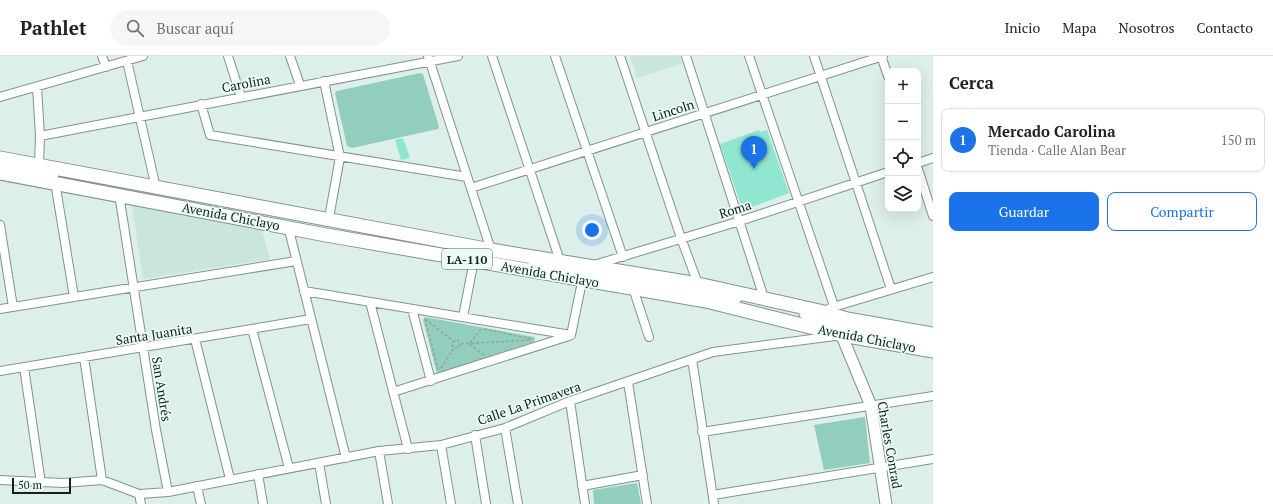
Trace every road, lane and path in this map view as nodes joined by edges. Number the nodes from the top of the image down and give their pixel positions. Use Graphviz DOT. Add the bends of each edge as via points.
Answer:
graph roads {
  1 [pos="102,56"];
  2 [pos="143,56"];
  3 [pos="228,56"];
  4 [pos="290,56"];
  5 [pos="458,56"];
  6 [pos="492,56"];
  7 [pos="555,56"];
  8 [pos="620,56"];
  9 [pos="686,56"];
  10 [pos="749,56"];
  11 [pos="814,56"];
  12 [pos="882,56"];
  13 [pos="428,58"];
  14 [pos="127,61"];
  15 [pos="106,67"];
  16 [pos="886,68"];
  17 [pos="820,76"];
  18 [pos="324,81"];
  19 [pos="300,85"];
  20 [pos="37,87"];
  21 [pos="762,95"];
  22 [pos="0,97"];
  23 [pos="241,97"];
  24 [pos="201,104"];
  25 [pos="705,113"];
  26 [pos="140,116"];
  27 [pos="645,132"];
  28 [pos="40,136"];
  29 [pos="588,151"];
  30 [pos="340,157"];
  31 [pos="0,158"];
  32 [pos="933,158"];
  33 [pos="921,162"];
  34 [pos="0,165"];
  35 [pos="39,166"];
  36 [pos="530,169"];
  37 [pos="0,173"];
  38 [pos="885,173"];
  39 [pos="920,176"];
  40 [pos="467,177"];
  41 [pos="55,182"];
  42 [pos="856,182"];
  43 [pos="156,188"];
  44 [pos="471,188"];
  45 [pos="119,194"];
  46 [pos="798,201"];
  47 [pos="933,216"];
  48 [pos="329,218"];
  49 [pos="740,221"];
  50 [pos="0,225"];
  51 [pos="288,226"];
  52 [pos="680,238"];
  53 [pos="491,250"];
  54 [pos="622,257"];
  55 [pos="296,260"];
  56 [pos="474,260"];
  57 [pos="560,261"];
  58 [pos="586,273"];
  59 [pos="933,277"];
  60 [pos="698,284"];
  61 [pos="135,286"];
  62 [pos="633,288"];
  63 [pos="892,289"];
  64 [pos="304,291"];
  65 [pos="74,297"];
  66 [pos="764,298"];
  67 [pos="370,302"];
  68 [pos="13,307"];
  69 [pos="0,309"];
  70 [pos="412,309"];
  71 [pos="829,309"];
  72 [pos="463,317"];
  73 [pos="311,319"];
  74 [pos="252,329"];
  75 [pos="481,329"];
  76 [pos="840,330"];
  77 [pos="933,334"];
  78 [pos="571,335"];
  79 [pos="649,337"];
  80 [pos="195,339"];
  81 [pos="532,339"];
  82 [pos="453,342"];
  83 [pos="933,342"];
  84 [pos="461,344"];
  85 [pos="469,344"];
  86 [pos="144,348"];
  87 [pos="454,348"];
  88 [pos="933,351"];
  89 [pos="485,356"];
  90 [pos="84,357"];
  91 [pos="692,359"];
  92 [pos="24,367"];
  93 [pos="0,371"];
  94 [pos="431,381"];
  95 [pos="628,382"];
  96 [pos="393,392"];
  97 [pos="933,396"];
  98 [pos="570,401"];
  99 [pos="871,406"];
  100 [pos="505,428"];
  101 [pos="702,432"];
  102 [pos="475,435"];
  103 [pos="441,445"];
  104 [pos="408,449"];
  105 [pos="379,451"];
  106 [pos="346,458"];
  107 [pos="933,459"];
  108 [pos="319,463"];
  109 [pos="289,468"];
  110 [pos="880,468"];
  111 [pos="258,474"];
  112 [pos="643,475"];
  113 [pos="230,479"];
  114 [pos="0,480"];
  115 [pos="102,480"];
  116 [pos="42,483"];
  117 [pos="197,486"];
  118 [pos="582,486"];
  119 [pos="168,492"];
  120 [pos="139,494"];
  121 [pos="713,495"];
  122 [pos="141,504"];
  123 [pos="201,504"];
  124 [pos="263,504"];
  125 [pos="326,504"];
  126 [pos="388,504"];
  127 [pos="451,504"];
  128 [pos="486,504"];
  129 [pos="518,504"];
  130 [pos="585,504"];
  131 [pos="647,504"];
  132 [pos="714,504"];
  133 [pos="886,504"];
  1 -- 15 [label="street"];
  2 -- 14 [label="street"];
  3 -- 23 [label="street"];
  4 -- 19 [label="street"];
  5 -- 13 [label="street, Carolina"];
  6 -- 36 [label="street"];
  7 -- 29 [label="street"];
  8 -- 27 [label="street"];
  9 -- 25 [label="street"];
  10 -- 21 [label="street"];
  11 -- 17 [label="street"];
  12 -- 16 [label="street"];
  12 -- 17 [label="street, Lincoln"];
  13 -- 18 [label="street, Carolina"];
  13 -- 40 [label="street"];
  14 -- 15 [label="street"];
  14 -- 26 [label="street"];
  15 -- 20 [label="street"];
  17 -- 21 [label="street, Lincoln"];
  17 -- 42 [label="street"];
  18 -- 19 [label="street, Carolina"];
  18 -- 30 [label="street"];
  19 -- 23 [label="street, Carolina"];
  20 -- 22 [label="street"];
  20 -- 28 [label="street"];
  21 -- 25 [label="street, Lincoln"];
  21 -- 46 [label="street"];
  23 -- 24 [label="street, Carolina"];
  24 -- 26 [label="street, Carolina"];
  24 -- 30 [label="street" via="210,135"];
  25 -- 27 [label="street, Lincoln"];
  25 -- 49 [label="street"];
  26 -- 28 [label="street, Carolina"];
  26 -- 43 [label="street"];
  27 -- 29 [label="street, Lincoln"];
  27 -- 52 [label="street"];
  28 -- 35 [label="street"];
  29 -- 36 [label="street, Lincoln"];
  29 -- 54 [label="street"];
  30 -- 40 [label="street"];
  30 -- 48 [label="street"];
  31 -- 35 [label="main road, Avenida Chiclayo / LA-110"];
  32 -- 33 [label="street"];
  34 -- 58 [label="street, Avenida Chiclayo"];
  35 -- 43 [label="main road, Avenida Chiclayo / LA-110"];
  36 -- 44 [label="street, Lincoln"];
  36 -- 57 [label="street"];
  37 -- 41 [label="main road, Avenida Chiclayo / LA-110"];
  38 -- 42 [label="street, Roma"];
  39 -- 47 [label="street"];
  40 -- 44 [label="street"];
  41 -- 45 [label="main road, Avenida Chiclayo / LA-110"];
  41 -- 65 [label="street"];
  42 -- 46 [label="street, Roma"];
  42 -- 63 [label="street"];
  43 -- 48 [label="main road, Avenida Chiclayo / LA-110"];
  44 -- 53 [label="street"];
  45 -- 51 [label="main road, Avenida Chiclayo / LA-110"];
  45 -- 61 [label="street, San Andrés"];
  46 -- 49 [label="street, Roma"];
  46 -- 71 [label="street"];
  48 -- 53 [label="main road, Avenida Chiclayo / LA-110"];
  49 -- 52 [label="street, Roma"];
  49 -- 66 [label="street"];
  50 -- 68 [label="street"];
  51 -- 55 [label="street"];
  51 -- 56 [label="main road, Avenida Chiclayo / LA-110"];
  52 -- 54 [label="street, Roma"];
  52 -- 60 [label="street"];
  53 -- 57 [label="main road, Avenida Chiclayo / LA-110"];
  54 -- 58 [label="street, Roma"];
  55 -- 61 [label="street"];
  55 -- 64 [label="street"];
  56 -- 58 [label="main road, Avenida Chiclayo / LA-110"];
  56 -- 72 [label="street"];
  57 -- 58 [label="main road, Avenida Chiclayo / LA-110"];
  58 -- 60 [label="main road, Avenida Chiclayo / LA-110"];
  58 -- 62 [label="main road, Avenida Chiclayo / LA-110"];
  58 -- 76 [label="street, Avenida Chiclayo" via="748,301 816,316"];
  58 -- 78 [label="street"];
  59 -- 63 [label="street"];
  60 -- 66 [label="main road, Avenida Chiclayo / LA-110"];
  61 -- 65 [label="street"];
  61 -- 86 [label="street, San Andrés"];
  62 -- 76 [label="main road, Avenida Chiclayo / LA-110"];
  62 -- 79 [label="street"];
  63 -- 71 [label="street"];
  64 -- 67 [label="street"];
  64 -- 73 [label="street"];
  65 -- 68 [label="street"];
  66 -- 71 [label="main road, Avenida Chiclayo / LA-110"];
  67 -- 70 [label="street"];
  67 -- 96 [label="street"];
  68 -- 69 [label="street"];
  70 -- 72 [label="street"];
  70 -- 94 [label="street"];
  71 -- 77 [label="main road, Avenida Chiclayo / LA-110" via="847,319"];
  72 -- 78 [label="street"];
  73 -- 74 [label="street, Santa Juanita"];
  73 -- 106 [label="street"];
  74 -- 80 [label="street, Santa Juanita"];
  74 -- 109 [label="street"];
  75 -- 85 [label="path"];
  76 -- 83 [label="street, Avenida Chiclayo"];
  76 -- 88 [label="main road, Avenida Chiclayo / LA-110"];
  76 -- 91 [label="street, Calle La Primavera" via="713,352"];
  76 -- 99 [label="street, Charles Conrad"];
  78 -- 94 [label="street"];
  80 -- 86 [label="street, Santa Juanita"];
  80 -- 113 [label="street"];
  81 -- 85 [label="path"];
  82 -- 84 [label="path" via="458,340"];
  82 -- 87 [label="path"];
  82 -- 87 [label="path" via="425,319 439,371"];
  84 -- 85 [label="path"];
  84 -- 87 [label="path"];
  85 -- 89 [label="path"];
  86 -- 90 [label="street, Santa Juanita"];
  86 -- 119 [label="street, San Andrés"];
  90 -- 92 [label="street, Santa Juanita"];
  90 -- 115 [label="street"];
  91 -- 95 [label="street, Calle La Primavera"];
  91 -- 101 [label="street"];
  92 -- 93 [label="street, Santa Juanita"];
  92 -- 116 [label="street"];
  94 -- 96 [label="street"];
  95 -- 98 [label="street, Calle La Primavera"];
  95 -- 112 [label="street"];
  96 -- 104 [label="street"];
  97 -- 99 [label="street"];
  98 -- 100 [label="street, Calle La Primavera"];
  98 -- 118 [label="street"];
  99 -- 101 [label="street"];
  99 -- 110 [label="street, Charles Conrad"];
  100 -- 102 [label="street, Calle La Primavera"];
  100 -- 129 [label="street"];
  101 -- 121 [label="street"];
  102 -- 103 [label="street, Calle La Primavera"];
  102 -- 128 [label="street"];
  103 -- 104 [label="street, Calle La Primavera"];
  103 -- 127 [label="street"];
  104 -- 105 [label="street, Calle La Primavera"];
  105 -- 106 [label="street, Calle La Primavera"];
  105 -- 126 [label="street"];
  106 -- 108 [label="street, Calle La Primavera"];
  107 -- 110 [label="street"];
  108 -- 109 [label="street, Calle La Primavera"];
  108 -- 125 [label="street"];
  109 -- 111 [label="street, Calle La Primavera"];
  110 -- 121 [label="street"];
  110 -- 133 [label="street, Charles Conrad"];
  111 -- 113 [label="street, Calle La Primavera"];
  111 -- 124 [label="street"];
  112 -- 118 [label="street"];
  112 -- 131 [label="street"];
  113 -- 117 [label="street, Calle La Primavera"];
  114 -- 116 [label="street"];
  115 -- 116 [label="street"];
  115 -- 120 [label="street"];
  117 -- 119 [label="street, Calle La Primavera"];
  117 -- 123 [label="street"];
  118 -- 130 [label="street"];
  119 -- 120 [label="street, Calle La Primavera"];
  120 -- 122 [label="street"];
  121 -- 132 [label="street"];
}
